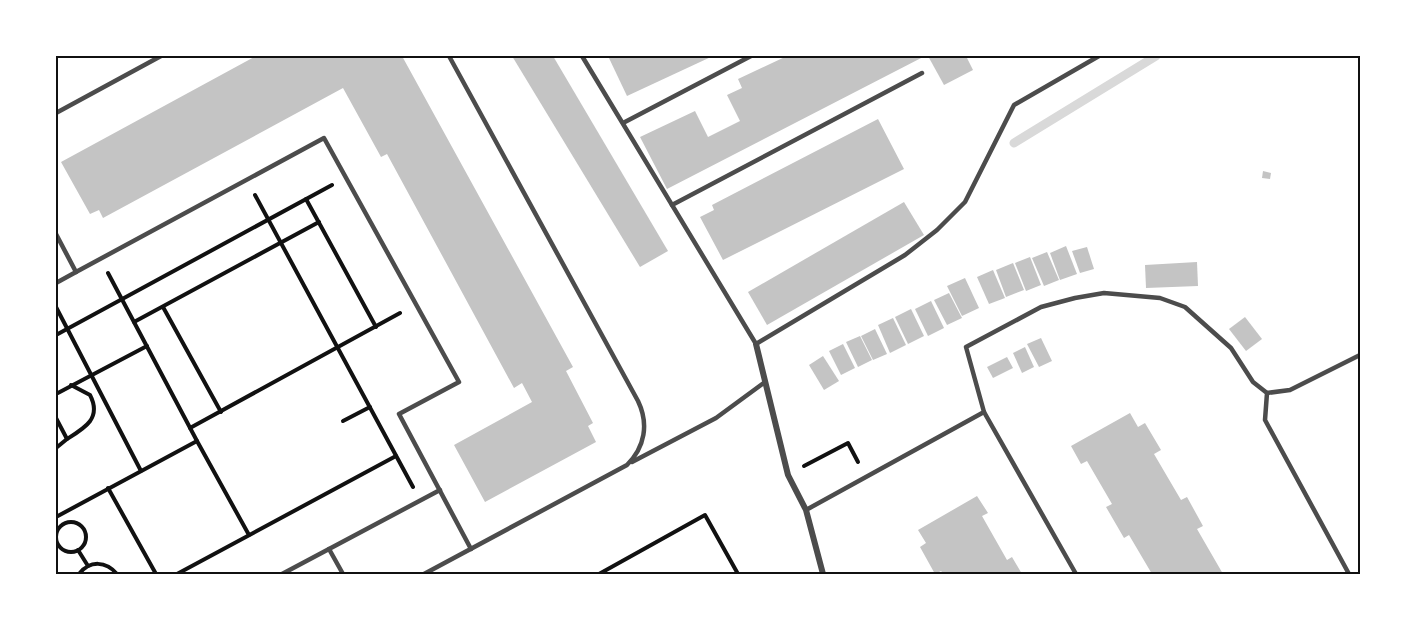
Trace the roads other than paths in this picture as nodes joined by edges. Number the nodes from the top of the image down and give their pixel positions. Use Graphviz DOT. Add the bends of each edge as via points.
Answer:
graph roads {
  1 [pos="161,56"];
  2 [pos="449,56"];
  3 [pos="582,56"];
  4 [pos="752,56"];
  5 [pos="1099,56"];
  6 [pos="922,73"];
  7 [pos="56,113"];
  8 [pos="623,123"];
  9 [pos="672,205"];
  10 [pos="56,234"];
  11 [pos="76,272"];
  12 [pos="56,283"];
  13 [pos="756,344"];
  14 [pos="1360,355"];
  15 [pos="765,382"];
  16 [pos="1267,393"];
  17 [pos="984,412"];
  18 [pos="627,465"];
  19 [pos="440,490"];
  20 [pos="806,510"];
  21 [pos="329,549"];
  22 [pos="471,549"];
  23 [pos="282,574"];
  24 [pos="343,574"];
  25 [pos="424,574"];
  26 [pos="823,574"];
  27 [pos="1076,574"];
  28 [pos="1348,574"];
  1 -- 7 [label="lane"];
  2 -- 18 [label="lane" via="644,413 642,445"];
  3 -- 8 [label="lane"];
  4 -- 8 [label="lane"];
  5 -- 13 [label="lane" via="1014,105 964,202 937,230 905,255"];
  6 -- 9 [label="lane"];
  8 -- 9 [label="lane"];
  9 -- 13 [label="lane"];
  10 -- 11 [label="lane"];
  11 -- 12 [label="lane"];
  11 -- 19 [label="lane" via="324,138 459,382 399,414"];
  13 -- 15 [label="street"];
  14 -- 16 [label="lane" via="1290,390"];
  15 -- 18 [label="lane" via="716,418"];
  15 -- 20 [label="street" via="788,475"];
  16 -- 17 [label="lane" via="1253,382 1231,348 1185,307 1160,298 1104,293 1041,307 966,347"];
  16 -- 28 [label="lane" via="1265,420"];
  17 -- 20 [label="lane"];
  17 -- 27 [label="lane"];
  18 -- 22 [label="lane"];
  19 -- 21 [label="lane"];
  19 -- 22 [label="lane"];
  20 -- 26 [label="street"];
  21 -- 23 [label="lane"];
  21 -- 24 [label="lane"];
  22 -- 25 [label="lane"];
}
